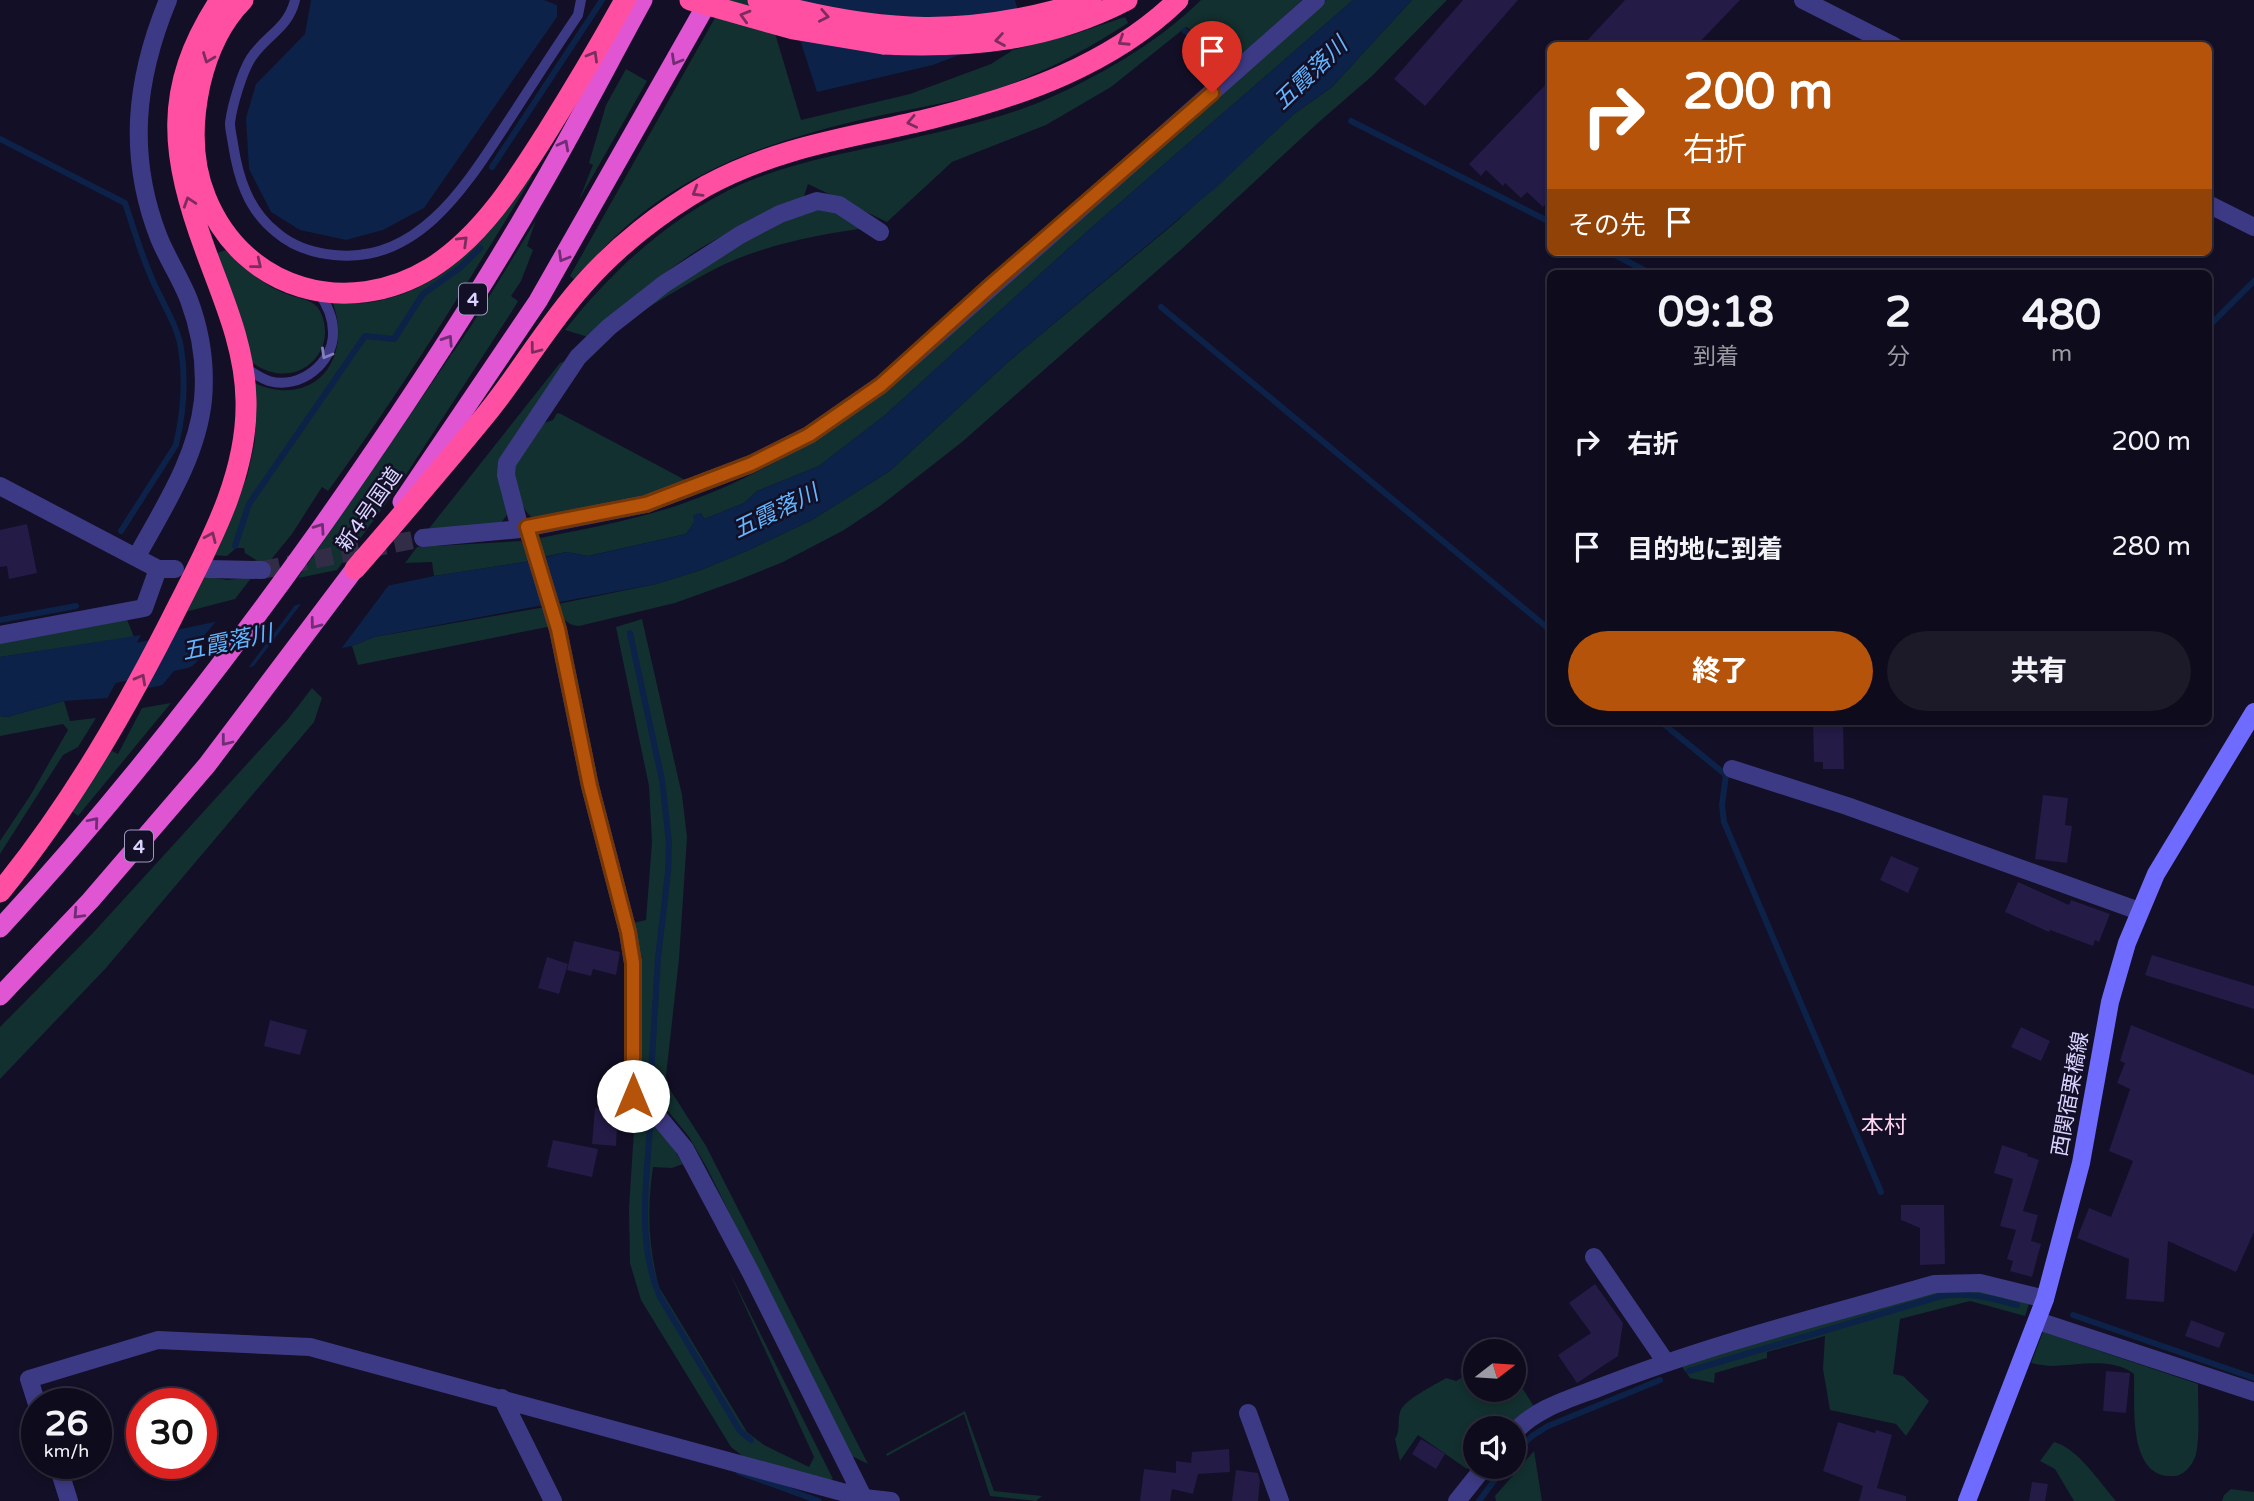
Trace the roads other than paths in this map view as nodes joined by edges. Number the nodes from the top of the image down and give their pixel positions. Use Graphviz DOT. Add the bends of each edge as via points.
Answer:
graph roads {
  1 [pos="168,0"];
  2 [pos="219,0"];
  3 [pos="243,0"];
  4 [pos="295,0"];
  5 [pos="581,0"];
  6 [pos="625,0"];
  7 [pos="643,0"];
  8 [pos="690,0"];
  9 [pos="709,0"];
  10 [pos="758,0"];
  11 [pos="1091,0"];
  12 [pos="1127,0"];
  13 [pos="1178,0"];
  14 [pos="1315,0"];
  15 [pos="1803,0"];
  16 [pos="1065,17"];
  17 [pos="1886,42"];
  18 [pos="2212,206"];
  19 [pos="2254,227"];
  20 [pos="880,232"];
  21 [pos="318,292"];
  22 [pos="243,366"];
  23 [pos="0,486"];
  24 [pos="524,528"];
  25 [pos="423,538"];
  26 [pos="137,556"];
  27 [pos="207,569"];
  28 [pos="355,569"];
  29 [pos="262,570"];
  30 [pos="0,635"];
  31 [pos="2254,712"];
  32 [pos="1732,769"];
  33 [pos="0,892"];
  34 [pos="2139,911"];
  35 [pos="0,928"];
  36 [pos="0,996"];
  37 [pos="1594,1256"];
  38 [pos="2045,1299"];
  39 [pos="2038,1321"];
  40 [pos="1665,1361"];
  41 [pos="32,1388"];
  42 [pos="2254,1392"];
  43 [pos="502,1398"];
  44 [pos="1248,1413"];
  45 [pos="1526,1423"];
  46 [pos="62,1479"];
  47 [pos="1475,1479"];
  48 [pos="864,1499"];
  49 [pos="69,1501"];
  50 [pos="553,1501"];
  51 [pos="891,1501"];
  52 [pos="1279,1501"];
  53 [pos="1457,1501"];
  54 [pos="1967,1501"];
  1 -- 26 [label="street" via="143,75 141,176 160,240 198,329 204,360 203,400 196,437 182,473"];
  22 -- 2 [label="highway, one-way" via="235,328 184,185 178,150 181,88 189,58"];
  3 -- 21 [label="highway, one-way" via="204,68 194,130 200,179 221,226 239,248 266,271"];
  4 -- 5 [label="lane" via="291,16 251,58 230,125 234,152 241,182 256,212 275,232 318,253 344,256 381,250 418,233 464,188 578,15"];
  21 -- 6 [label="highway, one-way" via="350,295 404,281 455,249 508,191"];
  35 -- 7 [label="highway, 新4号国道 / 4, one-way" via="193,700 391,428 542,185"];
  16 -- 8 [label="highway, one-way, bridge" via="1028,36 941,47 883,44 793,29"];
  9 -- 28 [label="highway, 新4号国道 / 4, one-way" via="538,300"];
  10 -- 16 [label="highway, one-way" via="887,27 934,28"];
  11 -- 16 [label="highway"];
  12 -- 16 [label="highway"];
  13 -- 28 [label="highway, one-way" via="1132,36 1057,79 970,108 783,152 705,187 672,208 583,284 488,411"];
  14 -- 24 [label="street" via="911,360 850,408 751,464 646,504"];
  15 -- 17 [label="street"];
  18 -- 19 [label="street"];
  20 -- 24 [label="street" via="839,205 817,201 793,209 740,235 674,277 609,327 578,357 507,463 506,475"];
  21 -- 22 [label="lane, one-way" via="327,304 334,334 331,347 313,372 278,383"];
  33 -- 22 [label="highway, one-way" via="108,739 209,543 238,467 245,433"];
  23 -- 26 [label="street"];
  24 -- 25 [label="street"];
  24 -- 48 [label="street" via="555,619 590,786 628,932 633,963 633,1096 651,1108 685,1149"];
  26 -- 30 [label="street" via="166,569 144,608"];
  27 -- 29 [label="street"];
  28 -- 36 [label="highway, 新4号国道 / 4, one-way" via="207,765"];
  31 -- 34 [label="main road, 西関宿栗橋線"];
  32 -- 34 [label="street"];
  34 -- 38 [label="main road, 西関宿栗橋線" via="2110,1002 2081,1163"];
  37 -- 40 [label="street"];
  38 -- 39 [label="main road, 西関宿栗橋線"];
  38 -- 40 [label="street" via="1980,1283 1935,1284"];
  39 -- 42 [label="street"];
  39 -- 54 [label="main road, 西関宿栗橋線"];
  40 -- 45 [label="street" via="1547,1409"];
  41 -- 43 [label="street" via="29,1380 158,1340 310,1347"];
  43 -- 48 [label="street"];
  43 -- 50 [label="street"];
  44 -- 52 [label="street"];
  46 -- 49 [label="street"];
  47 -- 53 [label="street"];
  48 -- 51 [label="street"];
}
